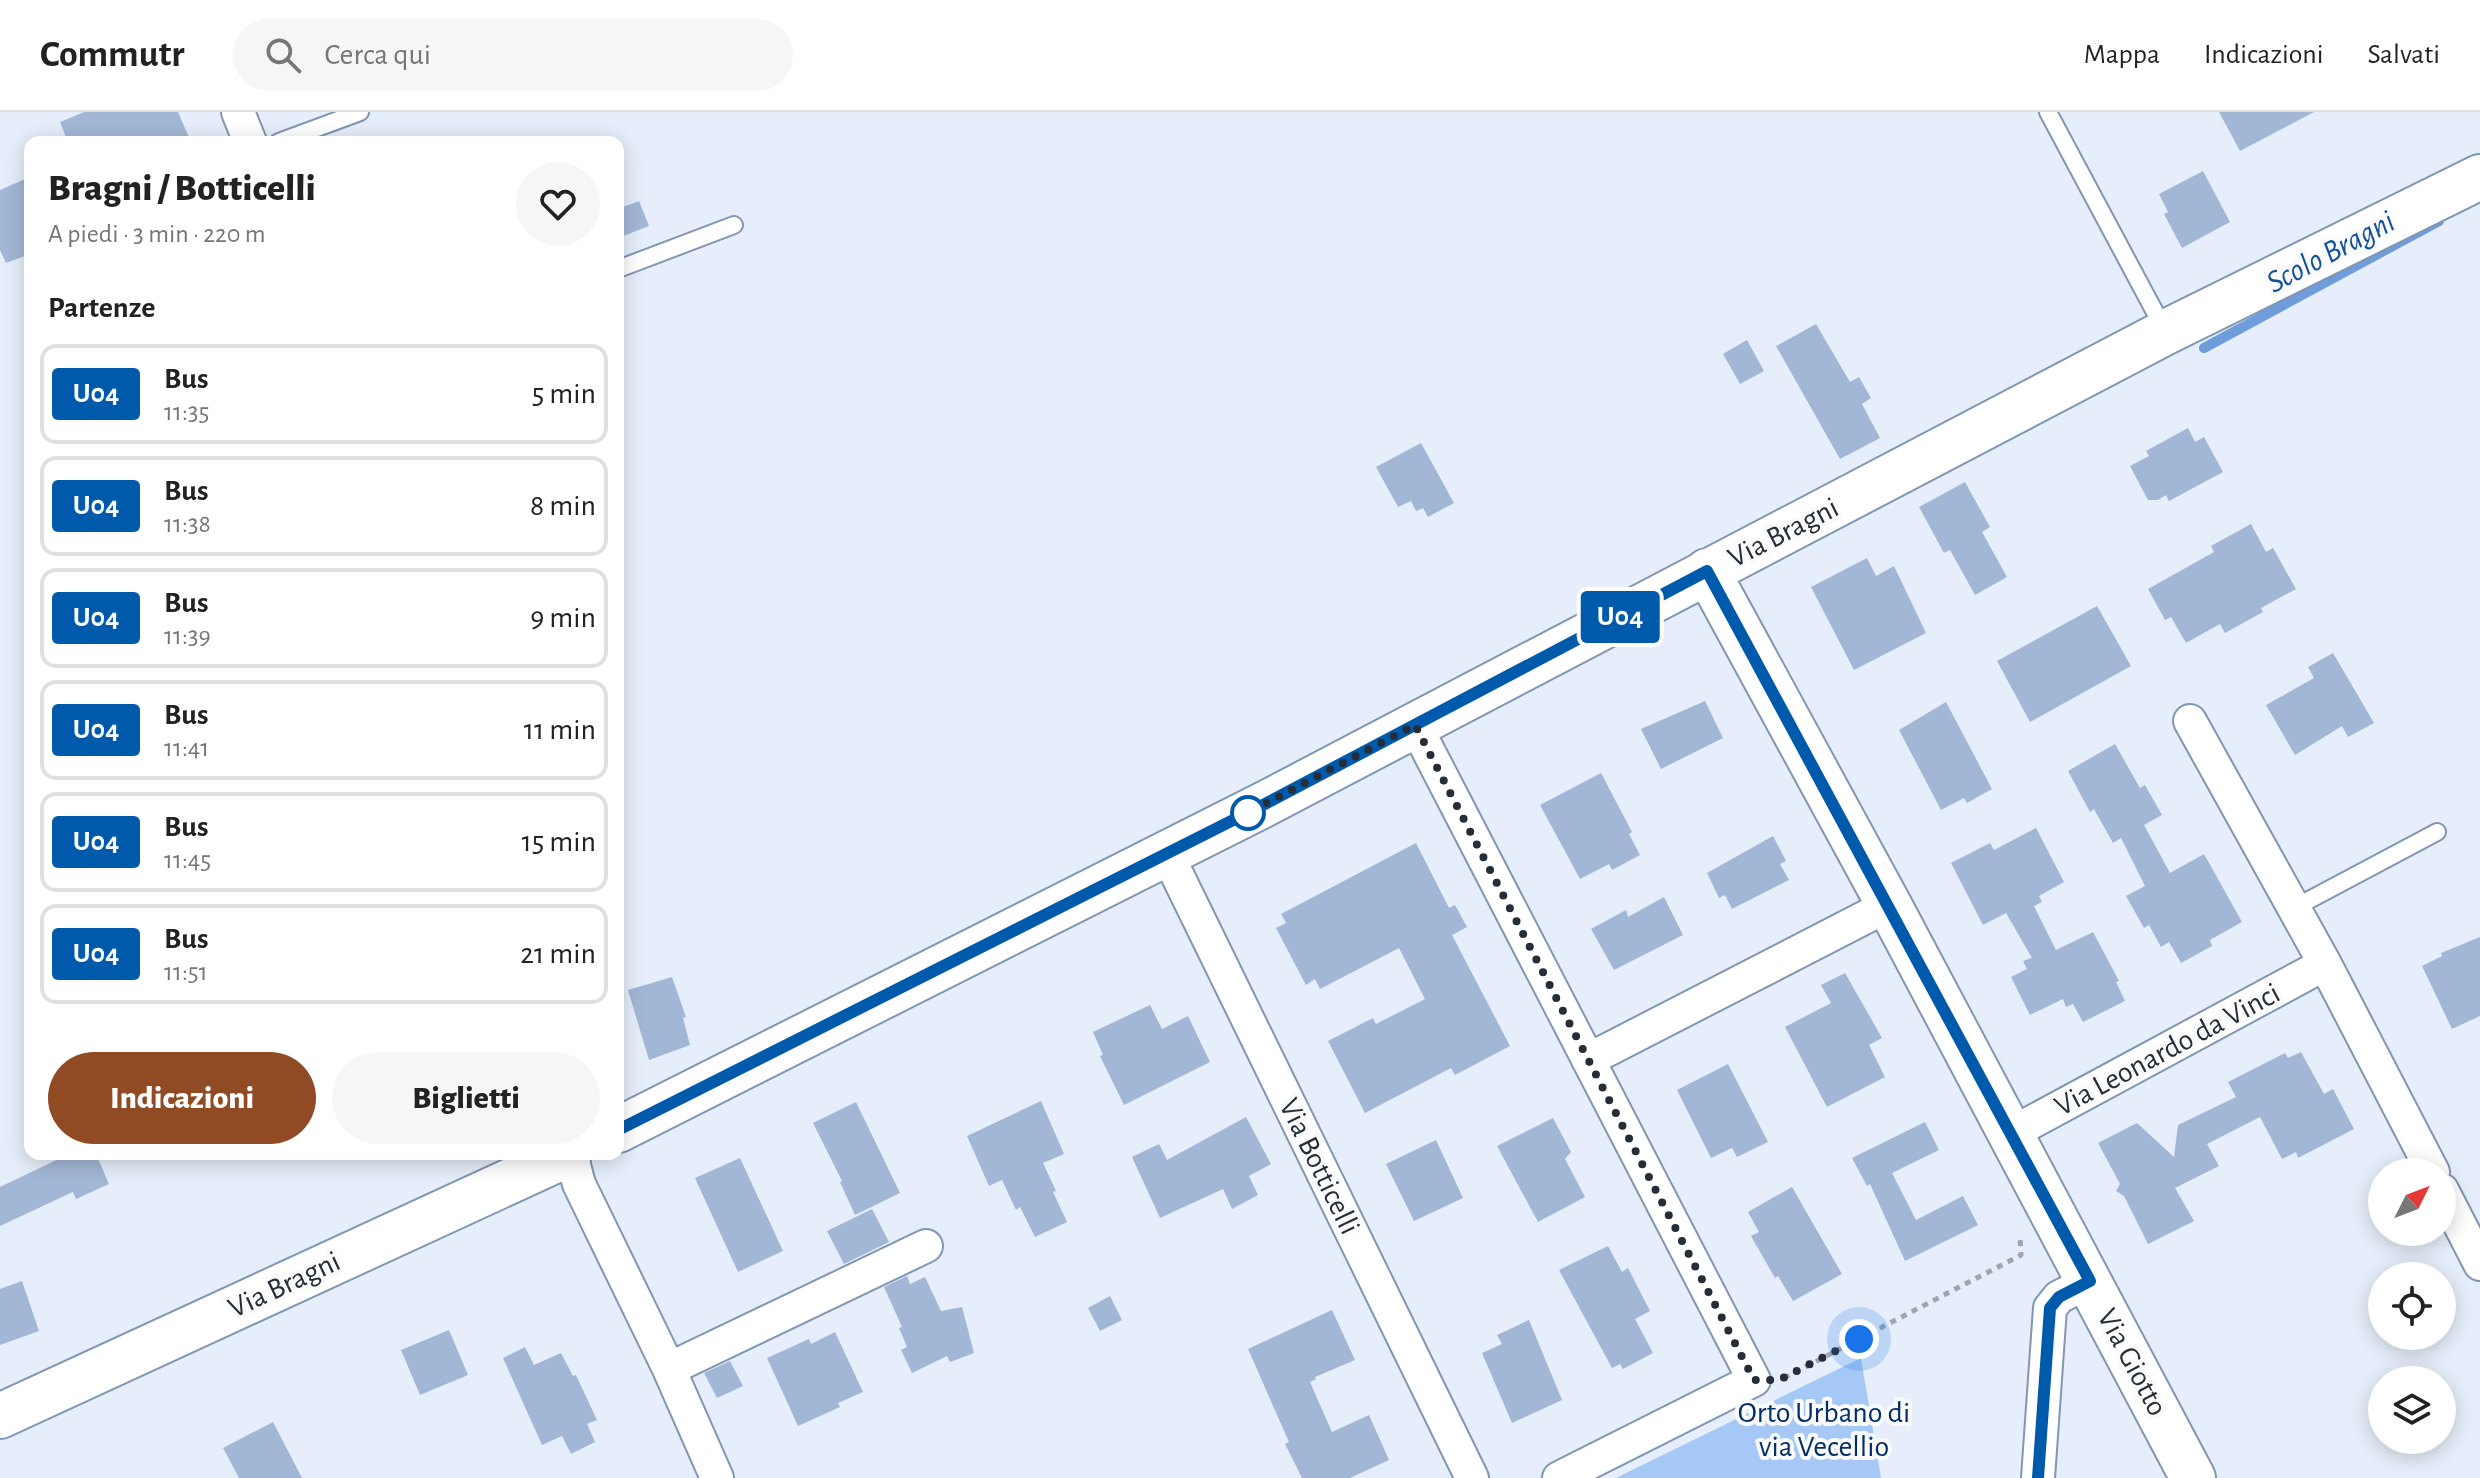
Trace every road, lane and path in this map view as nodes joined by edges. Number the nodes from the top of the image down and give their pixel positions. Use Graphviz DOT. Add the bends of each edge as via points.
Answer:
graph roads {
  1 [pos="238,112"];
  2 [pos="360,112"];
  3 [pos="2048,112"];
  4 [pos="248,136"];
  5 [pos="295,136"];
  6 [pos="2480,177"];
  7 [pos="734,225"];
  8 [pos="624,267"];
  9 [pos="2166,332"];
  10 [pos="1707,571"];
  11 [pos="2190,721"];
  12 [pos="1415,725"];
  13 [pos="2437,832"];
  14 [pos="1167,854"];
  15 [pos="1889,905"];
  16 [pos="2294,908"];
  17 [pos="2325,964"];
  18 [pos="1588,1060"];
  19 [pos="624,1127"];
  20 [pos="2008,1130"];
  21 [pos="2426,1158"];
  22 [pos="557,1160"];
  23 [pos="572,1160"];
  24 [pos="2456,1217"];
  25 [pos="2020,1235"];
  26 [pos="926,1246"];
  27 [pos="2480,1264"];
  28 [pos="2090,1281"];
  29 [pos="669,1369"];
  30 [pos="1754,1380"];
  31 [pos="0,1416"];
  32 [pos="717,1478"];
  33 [pos="1472,1478"];
  34 [pos="1559,1478"];
  35 [pos="2038,1478"];
  36 [pos="2193,1478"];
  1 -- 4 [label="street"];
  2 -- 5 [label="lane"];
  3 -- 9 [label="lane"];
  6 -- 9 [label="street, Via Bragni"];
  7 -- 8 [label="lane"];
  9 -- 10 [label="street, Via Bragni"];
  10 -- 12 [label="street, Via Bragni"];
  10 -- 15 [label="street, Via Giotto"];
  11 -- 16 [label="street"];
  12 -- 14 [label="street, Via Bragni"];
  12 -- 18 [label="street"];
  13 -- 16 [label="lane"];
  14 -- 19 [label="street, Via Bragni"];
  14 -- 33 [label="street, Via Botticelli"];
  15 -- 18 [label="street"];
  15 -- 20 [label="street, Via Giotto"];
  16 -- 17 [label="street"];
  17 -- 20 [label="street, Via Leonardo da Vinci" via="2021,1128"];
  17 -- 21 [label="street"];
  18 -- 30 [label="street"];
  20 -- 28 [label="street, Via Giotto"];
  22 -- 31 [label="street, Via Bragni"];
  23 -- 29 [label="street, Via Bragni"];
  24 -- 27 [label="street"];
  25 -- 30 [label="path" via="2021,1255 1779,1380"];
  26 -- 29 [label="street"];
  28 -- 35 [label="street" via="2059,1297 2050,1308"];
  28 -- 36 [label="street, Via Giotto"];
  29 -- 32 [label="street, Via Bragni"];
  30 -- 34 [label="street"];
}
